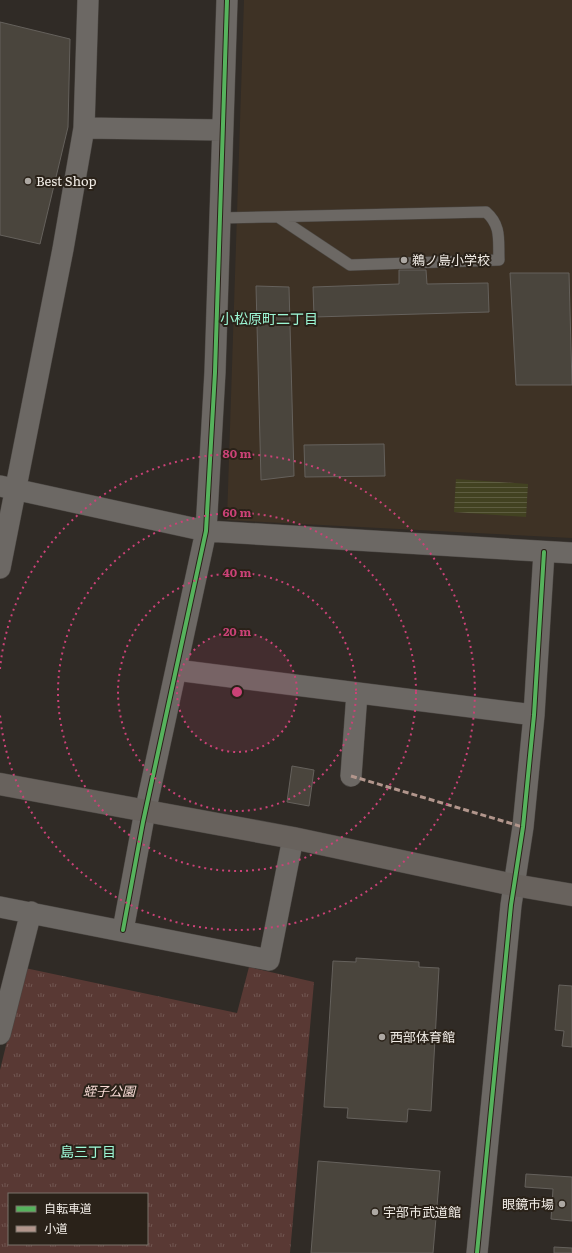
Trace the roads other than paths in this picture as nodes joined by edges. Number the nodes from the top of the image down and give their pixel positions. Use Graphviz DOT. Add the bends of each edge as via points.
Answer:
graph roads {
  1 [pos="88,0"];
  2 [pos="227,0"];
  3 [pos="84,128"];
  4 [pos="222,130"];
  5 [pos="278,217"];
  6 [pos="219,218"];
  7 [pos="8,488"];
  8 [pos="206,531"];
  9 [pos="544,552"];
  10 [pos="572,553"];
  11 [pos="0,568"];
  12 [pos="176,670"];
  13 [pos="357,693"];
  14 [pos="534,715"];
  15 [pos="350,776"];
  16 [pos="0,784"];
  17 [pos="146,811"];
  18 [pos="293,838"];
  19 [pos="514,885"];
  20 [pos="572,895"];
  21 [pos="0,907"];
  22 [pos="31,912"];
  23 [pos="123,930"];
  24 [pos="0,1034"];
  25 [pos="477,1253"];
  1 -- 3 [label="street"];
  2 -- 4 [label="street"];
  3 -- 4 [label="street"];
  3 -- 7 [label="street" via="63,249"];
  4 -- 6 [label="street"];
  5 -- 5 [label="lane" via="486,212 498,227 499,260 350,265"];
  5 -- 6 [label="lane"];
  6 -- 8 [label="street" via="215,372"];
  7 -- 8 [label="street"];
  7 -- 11 [label="street"];
  8 -- 9 [label="street"];
  8 -- 12 [label="street"];
  9 -- 10 [label="street"];
  9 -- 14 [label="street"];
  12 -- 13 [label="street"];
  12 -- 17 [label="street"];
  13 -- 14 [label="street"];
  13 -- 15 [label="street"];
  14 -- 19 [label="street" via="523,827"];
  16 -- 17 [label="street"];
  17 -- 18 [label="street"];
  17 -- 23 [label="street"];
  18 -- 19 [label="street"];
  18 -- 23 [label="street" via="269,960"];
  19 -- 20 [label="street"];
  19 -- 25 [label="street"];
  21 -- 22 [label="street"];
  22 -- 23 [label="street"];
  22 -- 24 [label="street"];
}
